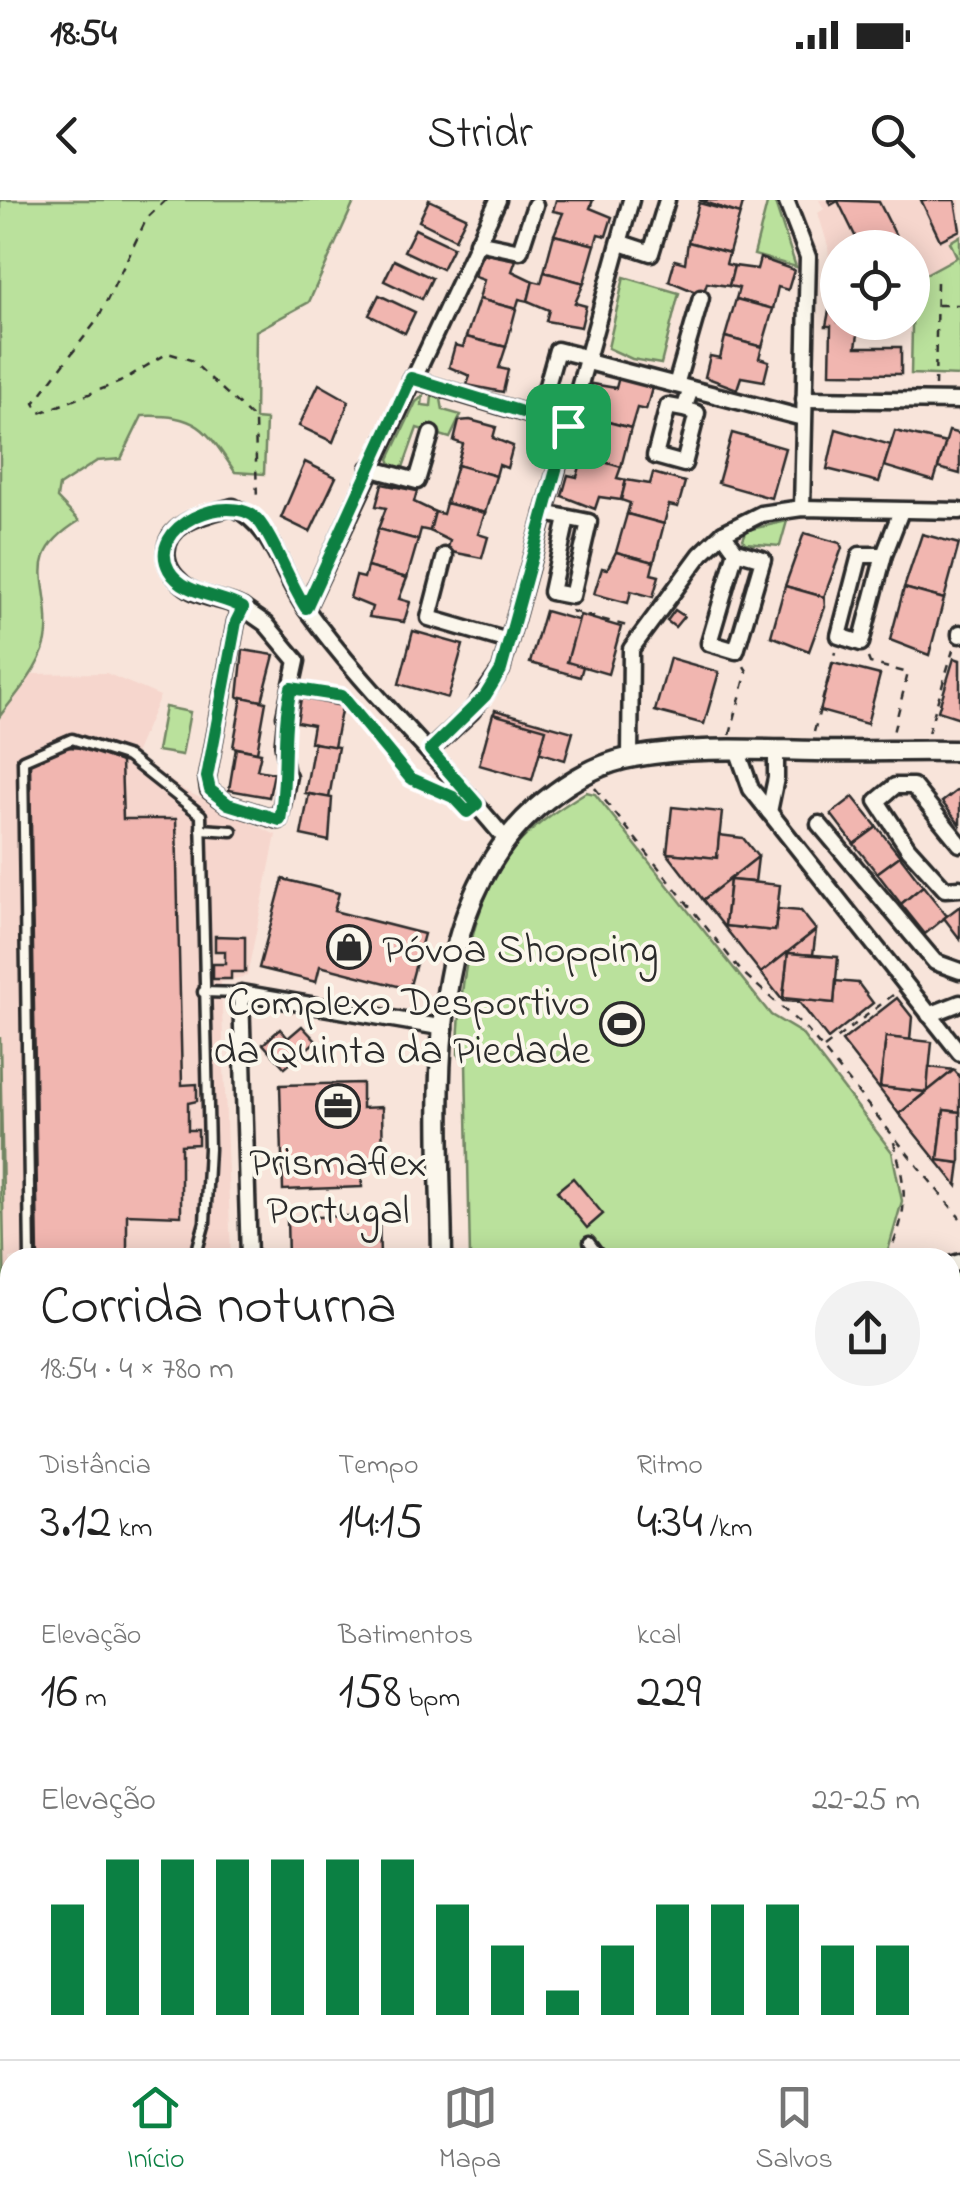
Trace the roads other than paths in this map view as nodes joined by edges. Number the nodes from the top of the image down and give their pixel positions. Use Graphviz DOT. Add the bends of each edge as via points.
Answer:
graph roads {
  1 [pos="498,200"];
  2 [pos="631,200"];
  3 [pos="667,200"];
  4 [pos="786,200"];
  5 [pos="535,205"];
  6 [pos="477,242"];
  7 [pos="621,244"];
  8 [pos="701,298"];
  9 [pos="588,360"];
  10 [pos="411,378"];
  11 [pos="683,387"];
  12 [pos="544,396"];
  13 [pos="804,399"];
  14 [pos="960,401"];
  15 [pos="684,410"];
  16 [pos="803,418"];
  17 [pos="568,426"];
  18 [pos="431,434"];
  19 [pos="369,468"];
  20 [pos="802,508"];
  21 [pos="901,511"];
  22 [pos="960,511"];
  23 [pos="544,512"];
  24 [pos="568,518"];
  25 [pos="723,533"];
  26 [pos="736,551"];
  27 [pos="884,554"];
  28 [pos="444,556"];
  29 [pos="243,608"];
  30 [pos="306,608"];
  31 [pos="508,641"];
  32 [pos="285,716"];
  33 [pos="776,749"];
  34 [pos="430,750"];
  35 [pos="732,750"];
  36 [pos="960,751"];
  37 [pos="630,757"];
  38 [pos="288,776"];
  39 [pos="768,812"];
  40 [pos="819,824"];
  41 [pos="202,829"];
  42 [pos="232,832"];
  43 [pos="506,840"];
  44 [pos="960,844"];
  45 [pos="960,888"];
  46 [pos="960,971"];
  47 [pos="203,992"];
  48 [pos="240,993"];
  49 [pos="960,1003"];
  50 [pos="929,1015"];
  51 [pos="444,1028"];
  52 [pos="960,1052"];
  53 [pos="589,1242"];
  54 [pos="30,1248"];
  55 [pos="198,1248"];
  56 [pos="248,1248"];
  57 [pos="442,1248"];
  58 [pos="594,1248"];
  1 -- 6 [label="street"];
  2 -- 7 [label="street"];
  3 -- 7 [label="street" via="652,253"];
  4 -- 13 [label="street" via="808,257"];
  5 -- 6 [label="street" via="520,251"];
  6 -- 10 [label="street"];
  7 -- 9 [label="street"];
  8 -- 11 [label="street"];
  9 -- 11 [label="street"];
  9 -- 12 [label="street" via="556,350"];
  9 -- 17 [label="street"];
  10 -- 17 [label="street"];
  10 -- 19 [label="street"];
  11 -- 15 [label="street"];
  11 -- 16 [label="street"];
  13 -- 14 [label="street"];
  13 -- 16 [label="street"];
  16 -- 20 [label="street"];
  17 -- 23 [label="street"];
  18 -- 19 [label="street" via="417,481"];
  19 -- 30 [label="street"];
  20 -- 21 [label="street"];
  20 -- 25 [label="street" via="761,514"];
  21 -- 22 [label="street"];
  21 -- 27 [label="street"];
  23 -- 24 [label="street"];
  23 -- 31 [label="street"];
  24 -- 24 [label="street" via="588,522 572,596 551,592"];
  25 -- 26 [label="street"];
  25 -- 37 [label="street" via="631,649"];
  26 -- 26 [label="street" via="709,643 736,651 764,559"];
  27 -- 27 [label="street" via="861,643 839,636 860,556"];
  28 -- 31 [label="street" via="429,618"];
  29 -- 30 [label="street" via="193,591 169,570 165,550 173,532 232,507 257,519"];
  29 -- 32 [label="street" via="298,661"];
  29 -- 38 [label="street" via="207,777 210,790 228,804 280,820"];
  30 -- 34 [label="street" via="354,671"];
  31 -- 34 [label="street" via="494,684"];
  32 -- 38 [label="street"];
  33 -- 35 [label="street"];
  33 -- 36 [label="street"];
  33 -- 39 [label="street"];
  34 -- 43 [label="street"];
  35 -- 37 [label="street"];
  35 -- 39 [label="street"];
  37 -- 43 [label="street" via="584,775 532,810"];
  39 -- 50 [label="street"];
  40 -- 46 [label="street" via="935,962"];
  41 -- 42 [label="lane"];
  41 -- 47 [label="lane"];
  41 -- 54 [label="lane" via="202,815 115,752 72,739 22,760"];
  43 -- 51 [label="street" via="466,914"];
  44 -- 45 [label="street" via="913,786 896,786 877,801 945,889"];
  47 -- 48 [label="lane"];
  47 -- 55 [label="lane" via="209,1148"];
  48 -- 51 [label="street"];
  48 -- 56 [label="street"];
  49 -- 50 [label="street"];
  50 -- 52 [label="street"];
  51 -- 57 [label="street"];
  53 -- 58 [label="lane"];
}
